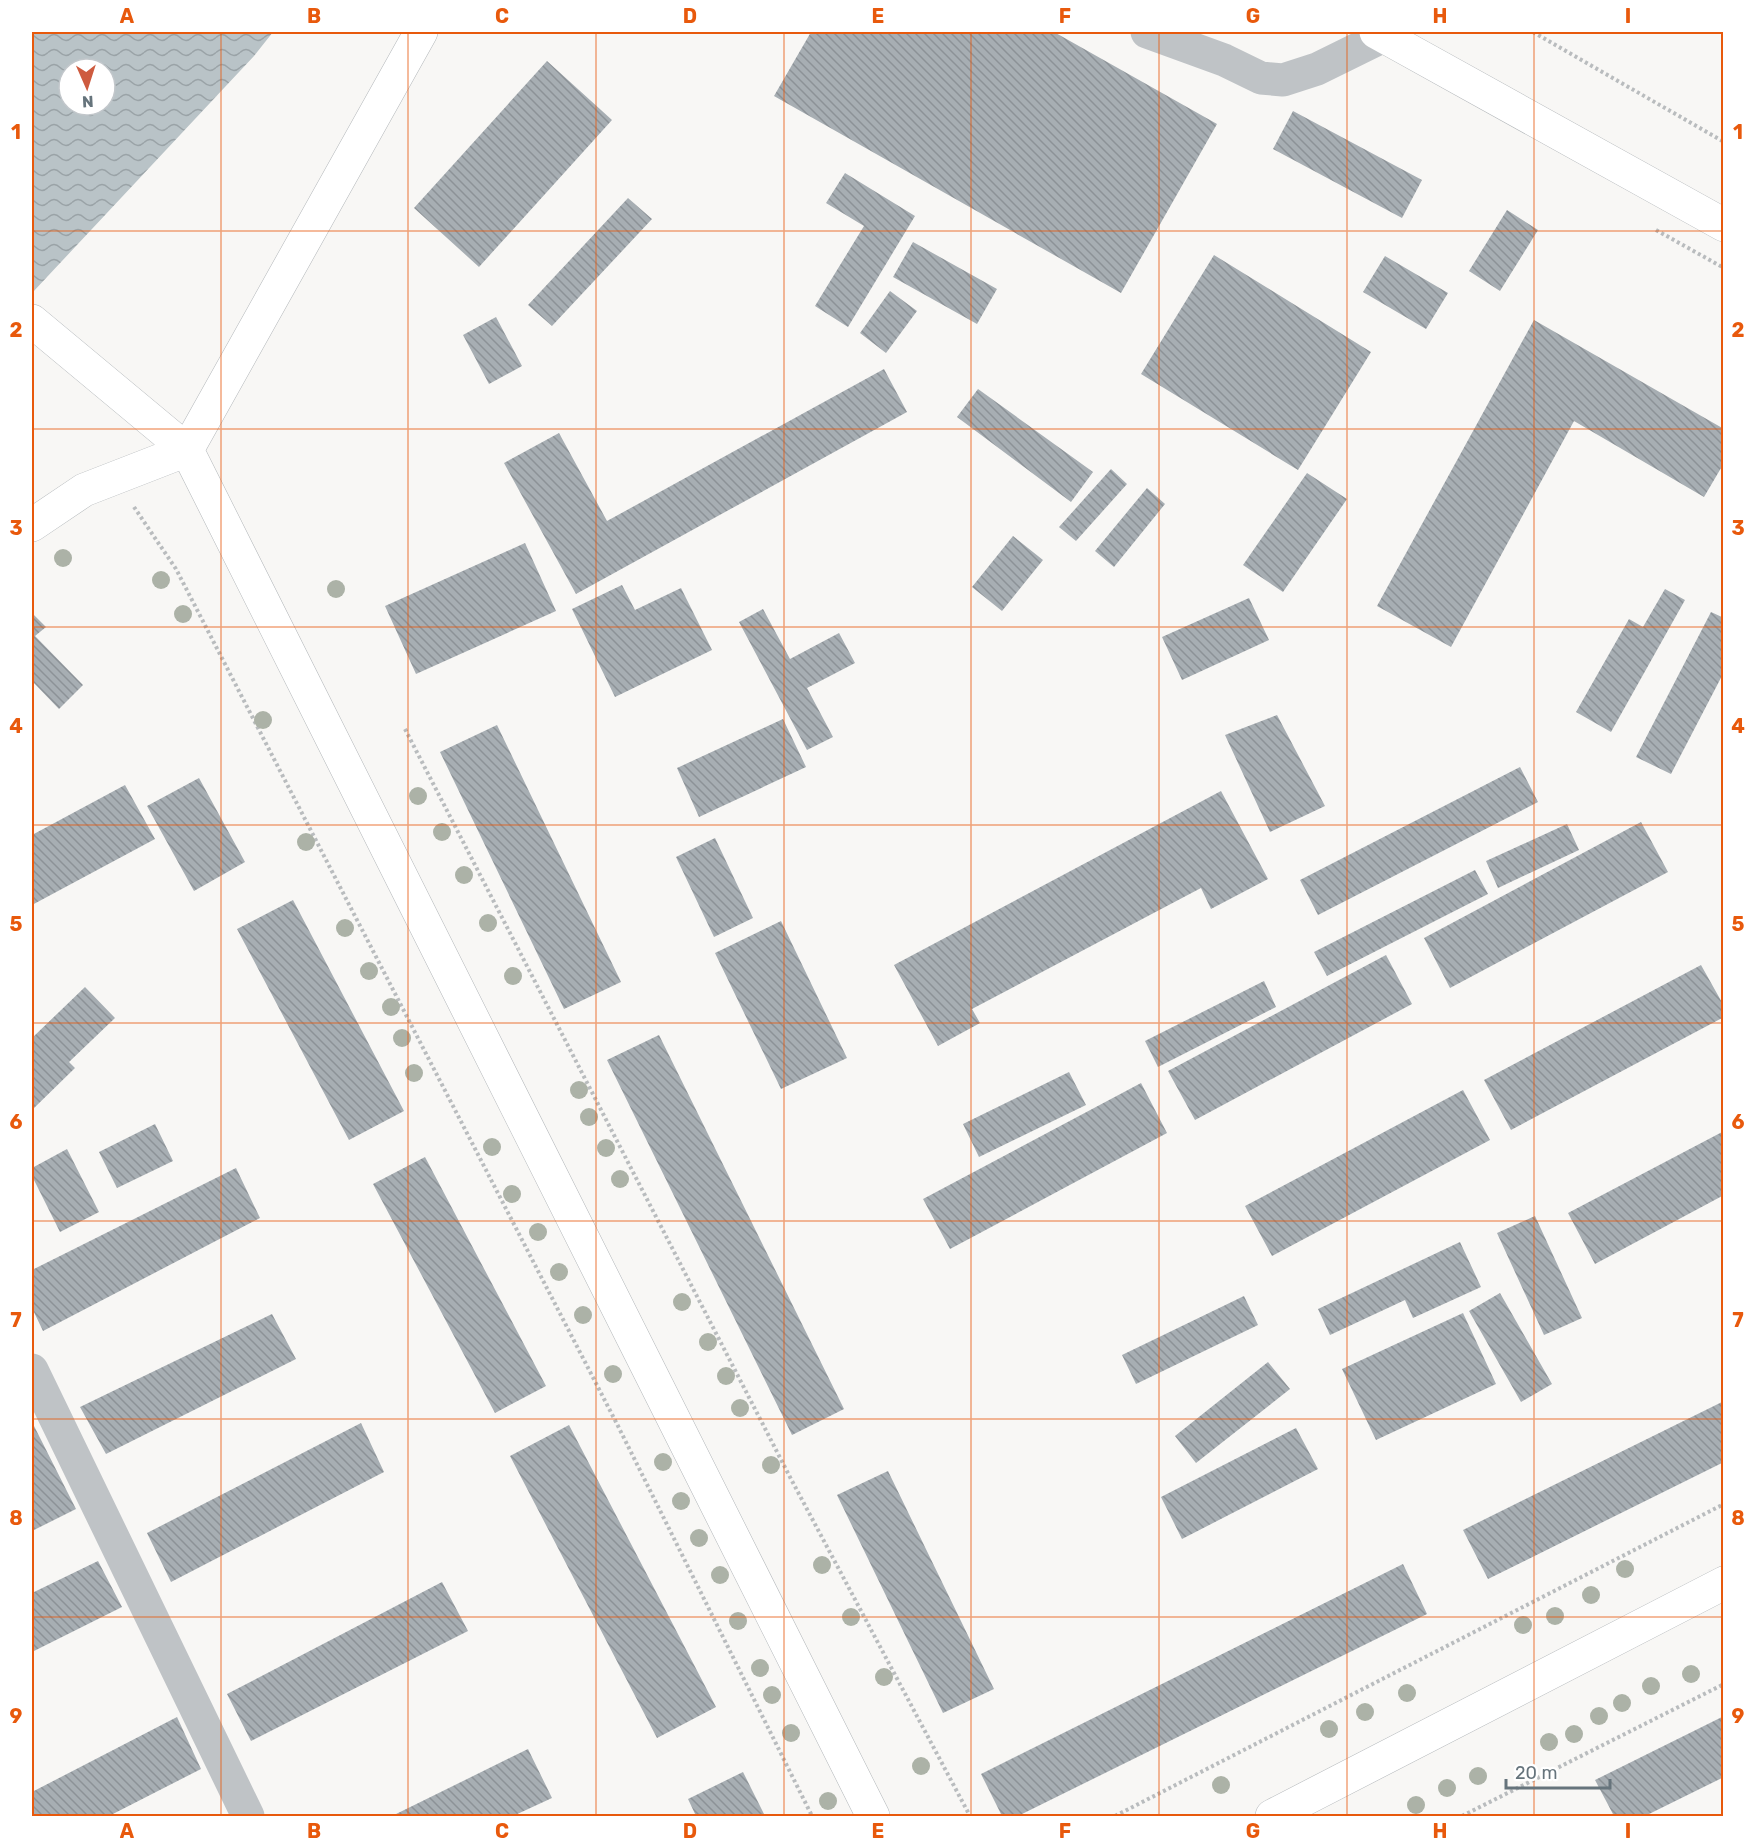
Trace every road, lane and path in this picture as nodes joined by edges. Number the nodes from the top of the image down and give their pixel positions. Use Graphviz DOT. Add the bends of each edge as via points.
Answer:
graph roads {
  1 [pos="421,32"];
  2 [pos="1147,32"];
  3 [pos="1533,32"];
  4 [pos="1380,34"];
  5 [pos="1724,142"];
  6 [pos="1724,225"];
  7 [pos="32,321"];
  8 [pos="187,450"];
  9 [pos="115,478"];
  10 [pos="32,525"];
  11 [pos="405,729"];
  12 [pos="32,1370"];
  13 [pos="1724,1504"];
  14 [pos="1724,1583"];
  15 [pos="1724,1683"];
  16 [pos="248,1816"];
  17 [pos="812,1816"];
  18 [pos="873,1816"];
  19 [pos="970,1816"];
  20 [pos="1114,1816"];
  21 [pos="1272,1816"];
  22 [pos="1462,1816"];
  1 -- 8 [label="main road"];
  2 -- 4 [label="street" via="1261,78 1283,80 1317,69"];
  3 -- 5 [label="path"];
  4 -- 6 [label="main road"];
  7 -- 8 [label="main road"];
  8 -- 9 [label="main road"];
  8 -- 18 [label="main road"];
  9 -- 10 [label="main road" via="84,490"];
  9 -- 17 [label="path" via="177,569 617,1424"];
  11 -- 19 [label="path"];
  12 -- 16 [label="street"];
  13 -- 20 [label="path"];
  14 -- 21 [label="main road"];
  15 -- 22 [label="path"];
}
